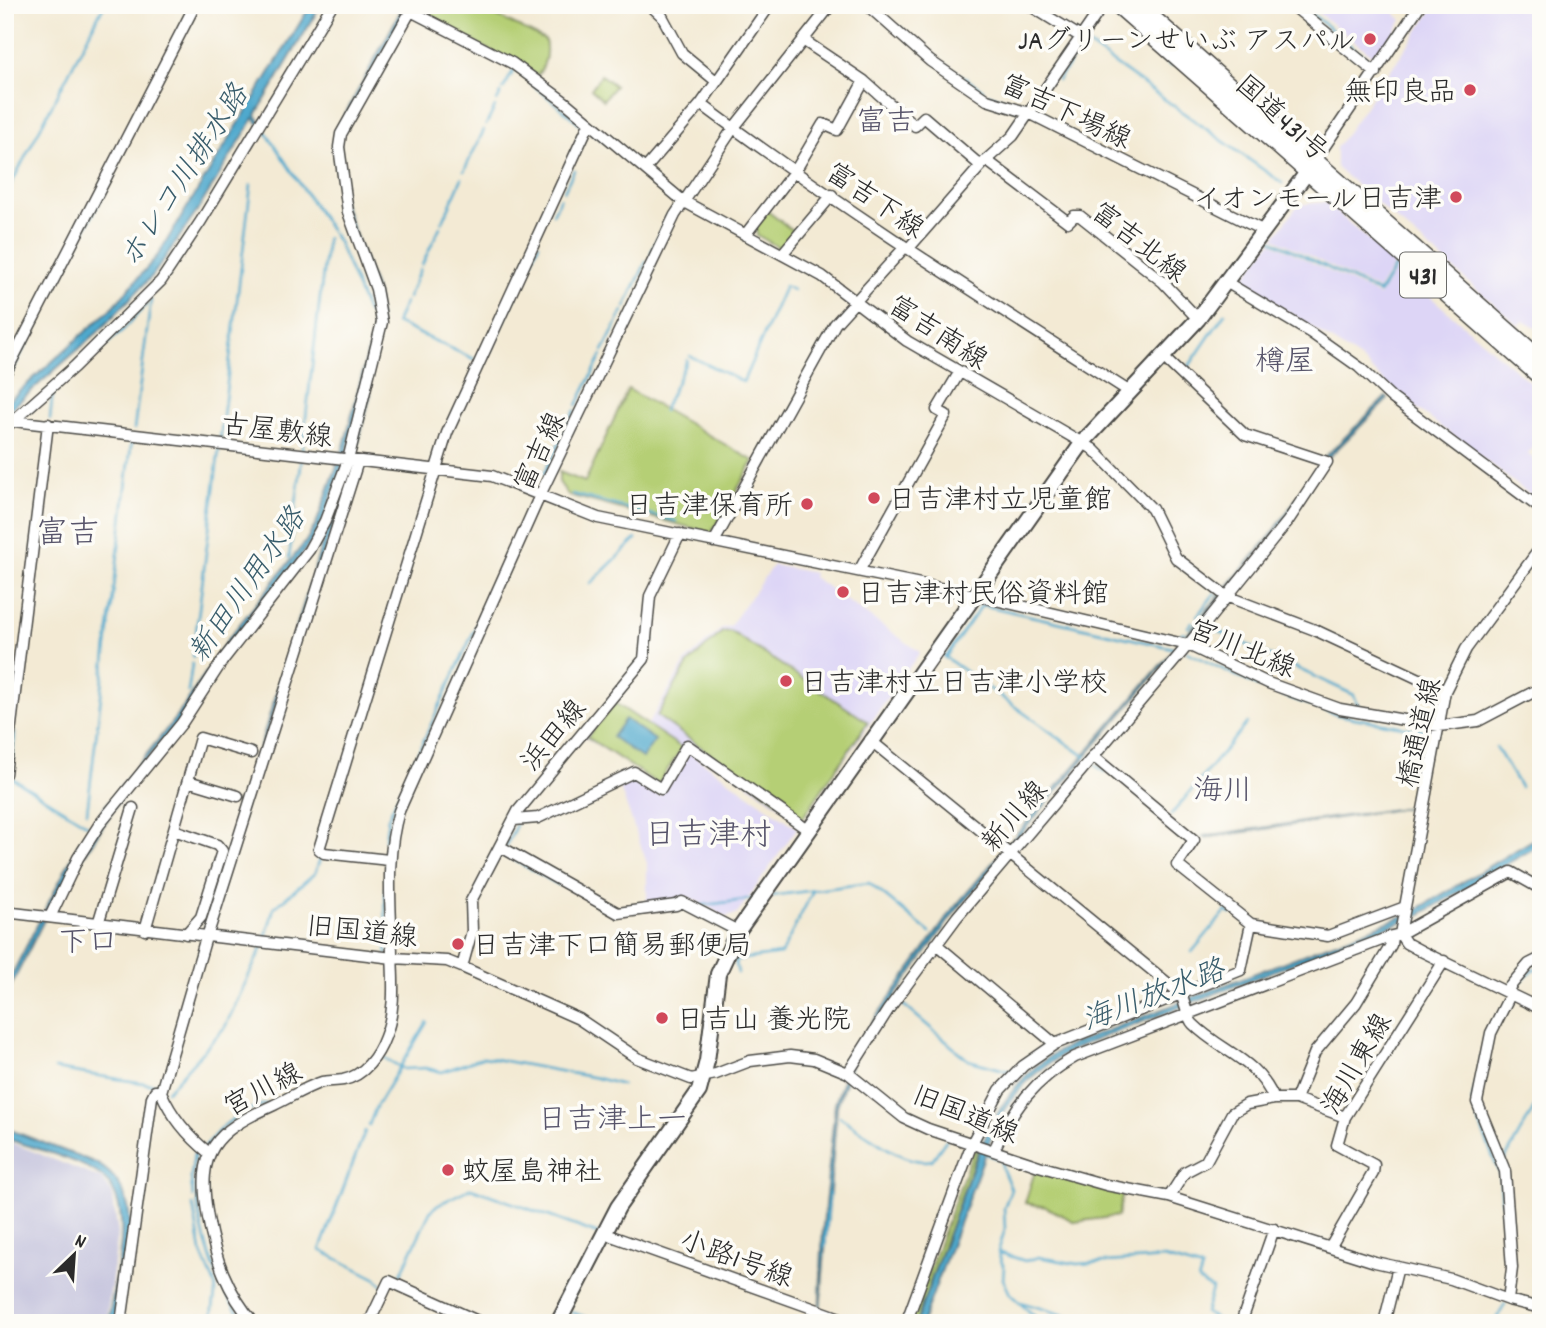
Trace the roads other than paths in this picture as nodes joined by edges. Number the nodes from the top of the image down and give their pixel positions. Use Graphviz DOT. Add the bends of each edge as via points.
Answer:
graph roads {
  1 [pos="195,5"];
  2 [pos="332,5"];
  3 [pos="399,5"];
  4 [pos="650,5"];
  5 [pos="770,5"];
  6 [pos="831,5"];
  7 [pos="867,5"];
  8 [pos="1029,5"];
  9 [pos="1103,5"];
  10 [pos="1118,5"];
  11 [pos="1138,5"];
  12 [pos="1292,5"];
  13 [pos="1420,5"];
  14 [pos="413,8"];
  15 [pos="1081,37"];
  16 [pos="803,40"];
  17 [pos="1376,73"];
  18 [pos="716,81"];
  19 [pos="864,81"];
  20 [pos="701,104"];
  21 [pos="1029,113"];
  22 [pos="589,124"];
  23 [pos="732,130"];
  24 [pos="984,163"];
  25 [pos="1310,167"];
  26 [pos="646,168"];
  27 [pos="794,171"];
  28 [pos="832,195"];
  29 [pos="683,201"];
  30 [pos="1264,231"];
  31 [pos="745,235"];
  32 [pos="907,248"];
  33 [pos="783,253"];
  34 [pos="1226,282"];
  35 [pos="853,301"];
  36 [pos="1198,319"];
  37 [pos="1164,358"];
  38 [pos="1541,360"];
  39 [pos="959,373"];
  40 [pos="5,374"];
  41 [pos="1541,377"];
  42 [pos="1130,392"];
  43 [pos="7,422"];
  44 [pos="48,424"];
  45 [pos="1083,442"];
  46 [pos="353,461"];
  47 [pos="435,470"];
  48 [pos="541,493"];
  49 [pos="1541,509"];
  50 [pos="680,534"];
  51 [pos="714,542"];
  52 [pos="1541,547"];
  53 [pos="859,571"];
  54 [pos="974,595"];
  55 [pos="1226,596"];
  56 [pos="1188,645"];
  57 [pos="1541,688"];
  58 [pos="1445,691"];
  59 [pos="1439,726"];
  60 [pos="870,740"];
  61 [pos="251,753"];
  62 [pos="1093,756"];
  63 [pos="5,774"];
  64 [pos="188,781"];
  65 [pos="238,796"];
  66 [pos="133,807"];
  67 [pos="514,820"];
  68 [pos="808,830"];
  69 [pos="174,831"];
  70 [pos="501,847"];
  71 [pos="1010,852"];
  72 [pos="389,860"];
  73 [pos="1541,889"];
  74 [pos="1405,909"];
  75 [pos="5,912"];
  76 [pos="50,917"];
  77 [pos="98,923"];
  78 [pos="1251,924"];
  79 [pos="145,930"];
  80 [pos="738,931"];
  81 [pos="1398,932"];
  82 [pos="186,934"];
  83 [pos="206,937"];
  84 [pos="936,944"];
  85 [pos="393,958"];
  86 [pos="1541,958"];
  87 [pos="1444,961"];
  88 [pos="462,967"];
  89 [pos="1509,991"];
  90 [pos="1182,995"];
  91 [pos="1541,1009"];
  92 [pos="1188,1013"];
  93 [pos="1055,1044"];
  94 [pos="848,1073"];
  95 [pos="704,1077"];
  96 [pos="161,1092"];
  97 [pos="1274,1099"];
  98 [pos="1296,1100"];
  99 [pos="1345,1117"];
  100 [pos="983,1146"];
  101 [pos="209,1153"];
  102 [pos="1169,1197"];
  103 [pos="1274,1229"];
  104 [pos="606,1234"];
  105 [pos="1331,1246"];
  106 [pos="1398,1267"];
  107 [pos="1508,1300"];
  108 [pos="1541,1308"];
  109 [pos="1243,1319"];
  110 [pos="121,1323"];
  111 [pos="254,1323"];
  112 [pos="369,1323"];
  113 [pos="482,1323"];
  114 [pos="558,1323"];
  115 [pos="854,1323"];
  116 [pos="906,1323"];
  117 [pos="1384,1323"];
  1 -- 40 [label="street"];
  2 -- 43 [label="street" via="161,281 118,327"];
  3 -- 14 [label="street, 富吉南線"];
  4 -- 18 [label="street" via="662,16 682,53"];
  5 -- 18 [label="street"];
  6 -- 16 [label="street, 富吉線"];
  7 -- 21 [label="street, 富吉下場線" via="930,61 987,100"];
  8 -- 15 [label="street"];
  9 -- 15 [label="street"];
  10 -- 25 [label="highway, 国道431号 / 431"];
  11 -- 25 [label="highway, 国道431号 / 431"];
  12 -- 17 [label="street"];
  13 -- 17 [label="street"];
  14 -- 22 [label="street, 富吉南線" via="512,63"];
  14 -- 46 [label="street" via="341,134 339,147 348,212 376,289 382,322"];
  15 -- 21 [label="street"];
  16 -- 19 [label="street, 富吉北線"];
  16 -- 23 [label="street, 富吉線"];
  17 -- 25 [label="street"];
  18 -- 20 [label="street"];
  19 -- 24 [label="street, 富吉北線" via="915,126 924,117"];
  19 -- 27 [label="street" via="837,130 823,124"];
  20 -- 23 [label="street, 富吉下線"];
  20 -- 26 [label="street"];
  21 -- 24 [label="street"];
  21 -- 30 [label="street, 富吉下場線"];
  22 -- 26 [label="street, 富吉南線"];
  22 -- 47 [label="street" via="447,433"];
  23 -- 27 [label="street, 富吉下線"];
  23 -- 29 [label="street, 富吉線"];
  24 -- 32 [label="street"];
  24 -- 36 [label="street, 富吉北線" via="1068,222 1080,216 1163,282"];
  25 -- 30 [label="main road"];
  25 -- 38 [label="highway, 国道431号 / 431"];
  25 -- 41 [label="highway, 国道431号 / 431"];
  26 -- 29 [label="street, 富吉南線"];
  27 -- 28 [label="street, 富吉下線"];
  27 -- 31 [label="street"];
  28 -- 32 [label="street, 富吉下線"];
  28 -- 33 [label="street"];
  29 -- 31 [label="street, 富吉南線"];
  29 -- 48 [label="street, 富吉線"];
  30 -- 34 [label="main road"];
  31 -- 33 [label="street, 富吉南線"];
  32 -- 35 [label="street"];
  32 -- 42 [label="street, 富吉下線"];
  33 -- 35 [label="street, 富吉南線"];
  34 -- 36 [label="main road"];
  34 -- 49 [label="street" via="1359,367 1392,398"];
  35 -- 39 [label="street, 富吉南線"];
  35 -- 51 [label="street" via="835,324"];
  36 -- 37 [label="main road"];
  37 -- 42 [label="main road"];
  37 -- 55 [label="street, 新川線" via="1245,435 1327,462 1288,521"];
  39 -- 45 [label="street, 富吉南線"];
  39 -- 53 [label="street" via="937,410 946,415"];
  42 -- 45 [label="main road"];
  43 -- 44 [label="street, 古屋敷線"];
  44 -- 46 [label="street, 古屋敷線"];
  44 -- 63 [label="street"];
  45 -- 54 [label="main road"];
  45 -- 55 [label="street, 富吉南線" via="1152,509 1176,558"];
  46 -- 47 [label="street, 古屋敷線"];
  46 -- 76 [label="street" via="309,550 223,660 182,723 100,825 78,858"];
  46 -- 83 [label="street"];
  47 -- 48 [label="street, 古屋敷線" via="492,476"];
  47 -- 72 [label="street" via="319,849"];
  48 -- 50 [label="street, 宮川北線" via="598,517"];
  48 -- 72 [label="street, 富吉線" via="399,811"];
  50 -- 51 [label="street, 宮川北線"];
  50 -- 67 [label="street, 浜田線" via="650,596 646,652 640,666 533,791"];
  51 -- 53 [label="street, 宮川北線"];
  52 -- 58 [label="street, 橋通道線" via="1466,649"];
  53 -- 54 [label="street, 宮川北線"];
  54 -- 56 [label="street, 宮川北線"];
  54 -- 60 [label="main road"];
  55 -- 56 [label="street, 新川線"];
  55 -- 58 [label="street, 富吉南線" via="1315,630"];
  56 -- 59 [label="street, 宮川北線" via="1268,683 1340,709"];
  56 -- 62 [label="street, 新川線"];
  57 -- 59 [label="street, 宮川北線" via="1478,721"];
  58 -- 59 [label="street, 橋通道線"];
  59 -- 74 [label="street, 橋通道線"];
  60 -- 68 [label="main road"];
  60 -- 71 [label="street"];
  61 -- 64 [label="street" via="200,738"];
  62 -- 71 [label="street, 新川線"];
  62 -- 78 [label="street" via="1194,840 1177,864"];
  64 -- 65 [label="street"];
  64 -- 69 [label="street"];
  66 -- 77 [label="street"];
  67 -- 68 [label="street" via="538,818 634,772 661,789 687,745"];
  67 -- 70 [label="street, 浜田線"];
  68 -- 80 [label="main road"];
  69 -- 79 [label="street"];
  69 -- 82 [label="street" via="217,845 222,851 201,917"];
  70 -- 80 [label="street" via="618,913 682,902"];
  70 -- 88 [label="street, 浜田線" via="471,901 472,931"];
  71 -- 84 [label="street, 新川線"];
  71 -- 90 [label="street"];
  72 -- 85 [label="street, 富吉線"];
  73 -- 81 [label="street" via="1511,872"];
  74 -- 78 [label="street" via="1328,936"];
  74 -- 81 [label="street, 橋通道線"];
  75 -- 76 [label="street, 旧国道線"];
  76 -- 77 [label="street, 旧国道線"];
  77 -- 79 [label="street, 旧国道線"];
  78 -- 90 [label="street" via="1241,970"];
  79 -- 82 [label="street, 旧国道線"];
  80 -- 95 [label="main road" via="718,974"];
  81 -- 87 [label="street" via="1406,943"];
  81 -- 92 [label="street"];
  81 -- 98 [label="street, 橋通道線" via="1356,1003 1315,1052"];
  82 -- 83 [label="street, 旧国道線"];
  83 -- 85 [label="street, 旧国道線"];
  83 -- 96 [label="street"];
  84 -- 93 [label="street"];
  84 -- 94 [label="street, 新川線"];
  85 -- 88 [label="street, 旧国道線" via="447,961"];
  85 -- 101 [label="street, 宮川線" via="390,1022 382,1045 362,1072 318,1084 249,1115 216,1141"];
  86 -- 89 [label="street" via="1530,964"];
  87 -- 89 [label="street"];
  87 -- 99 [label="street, 海川東線"];
  88 -- 95 [label="street, 旧国道線" via="579,1019 637,1058 691,1079"];
  89 -- 91 [label="street"];
  89 -- 107 [label="street" via="1491,1032 1477,1102 1505,1171 1513,1268"];
  90 -- 92 [label="street"];
  90 -- 93 [label="street"];
  92 -- 97 [label="street" via="1191,1023 1267,1083"];
  92 -- 100 [label="street" via="1052,1070"];
  93 -- 100 [label="street" via="1023,1066 1000,1090"];
  94 -- 95 [label="street, 旧国道線" via="814,1059 790,1056 750,1061"];
  94 -- 100 [label="street, 旧国道線" via="904,1118"];
  95 -- 104 [label="main road" via="699,1091 618,1207"];
  96 -- 101 [label="street" via="167,1106"];
  96 -- 110 [label="street" via="155,1091 152,1097"];
  97 -- 98 [label="street"];
  97 -- 102 [label="street" via="1247,1104 1233,1113 1206,1161 1185,1172"];
  98 -- 99 [label="street"];
  99 -- 105 [label="street, 海川東線" via="1336,1145 1374,1165"];
  100 -- 102 [label="street, 旧国道線" via="1106,1185"];
  100 -- 116 [label="street"];
  101 -- 111 [label="street, 宮川線" via="204,1194 219,1265 234,1301"];
  102 -- 103 [label="street, 旧国道線"];
  103 -- 105 [label="street, 旧国道線"];
  103 -- 109 [label="street"];
  104 -- 114 [label="main road"];
  104 -- 115 [label="street, 小路1号線"];
  105 -- 106 [label="street, 旧国道線"];
  106 -- 107 [label="street, 旧国道線" via="1451,1279"];
  106 -- 117 [label="street"];
  107 -- 108 [label="street, 旧国道線"];
  112 -- 113 [label="street" via="389,1281"];
}
